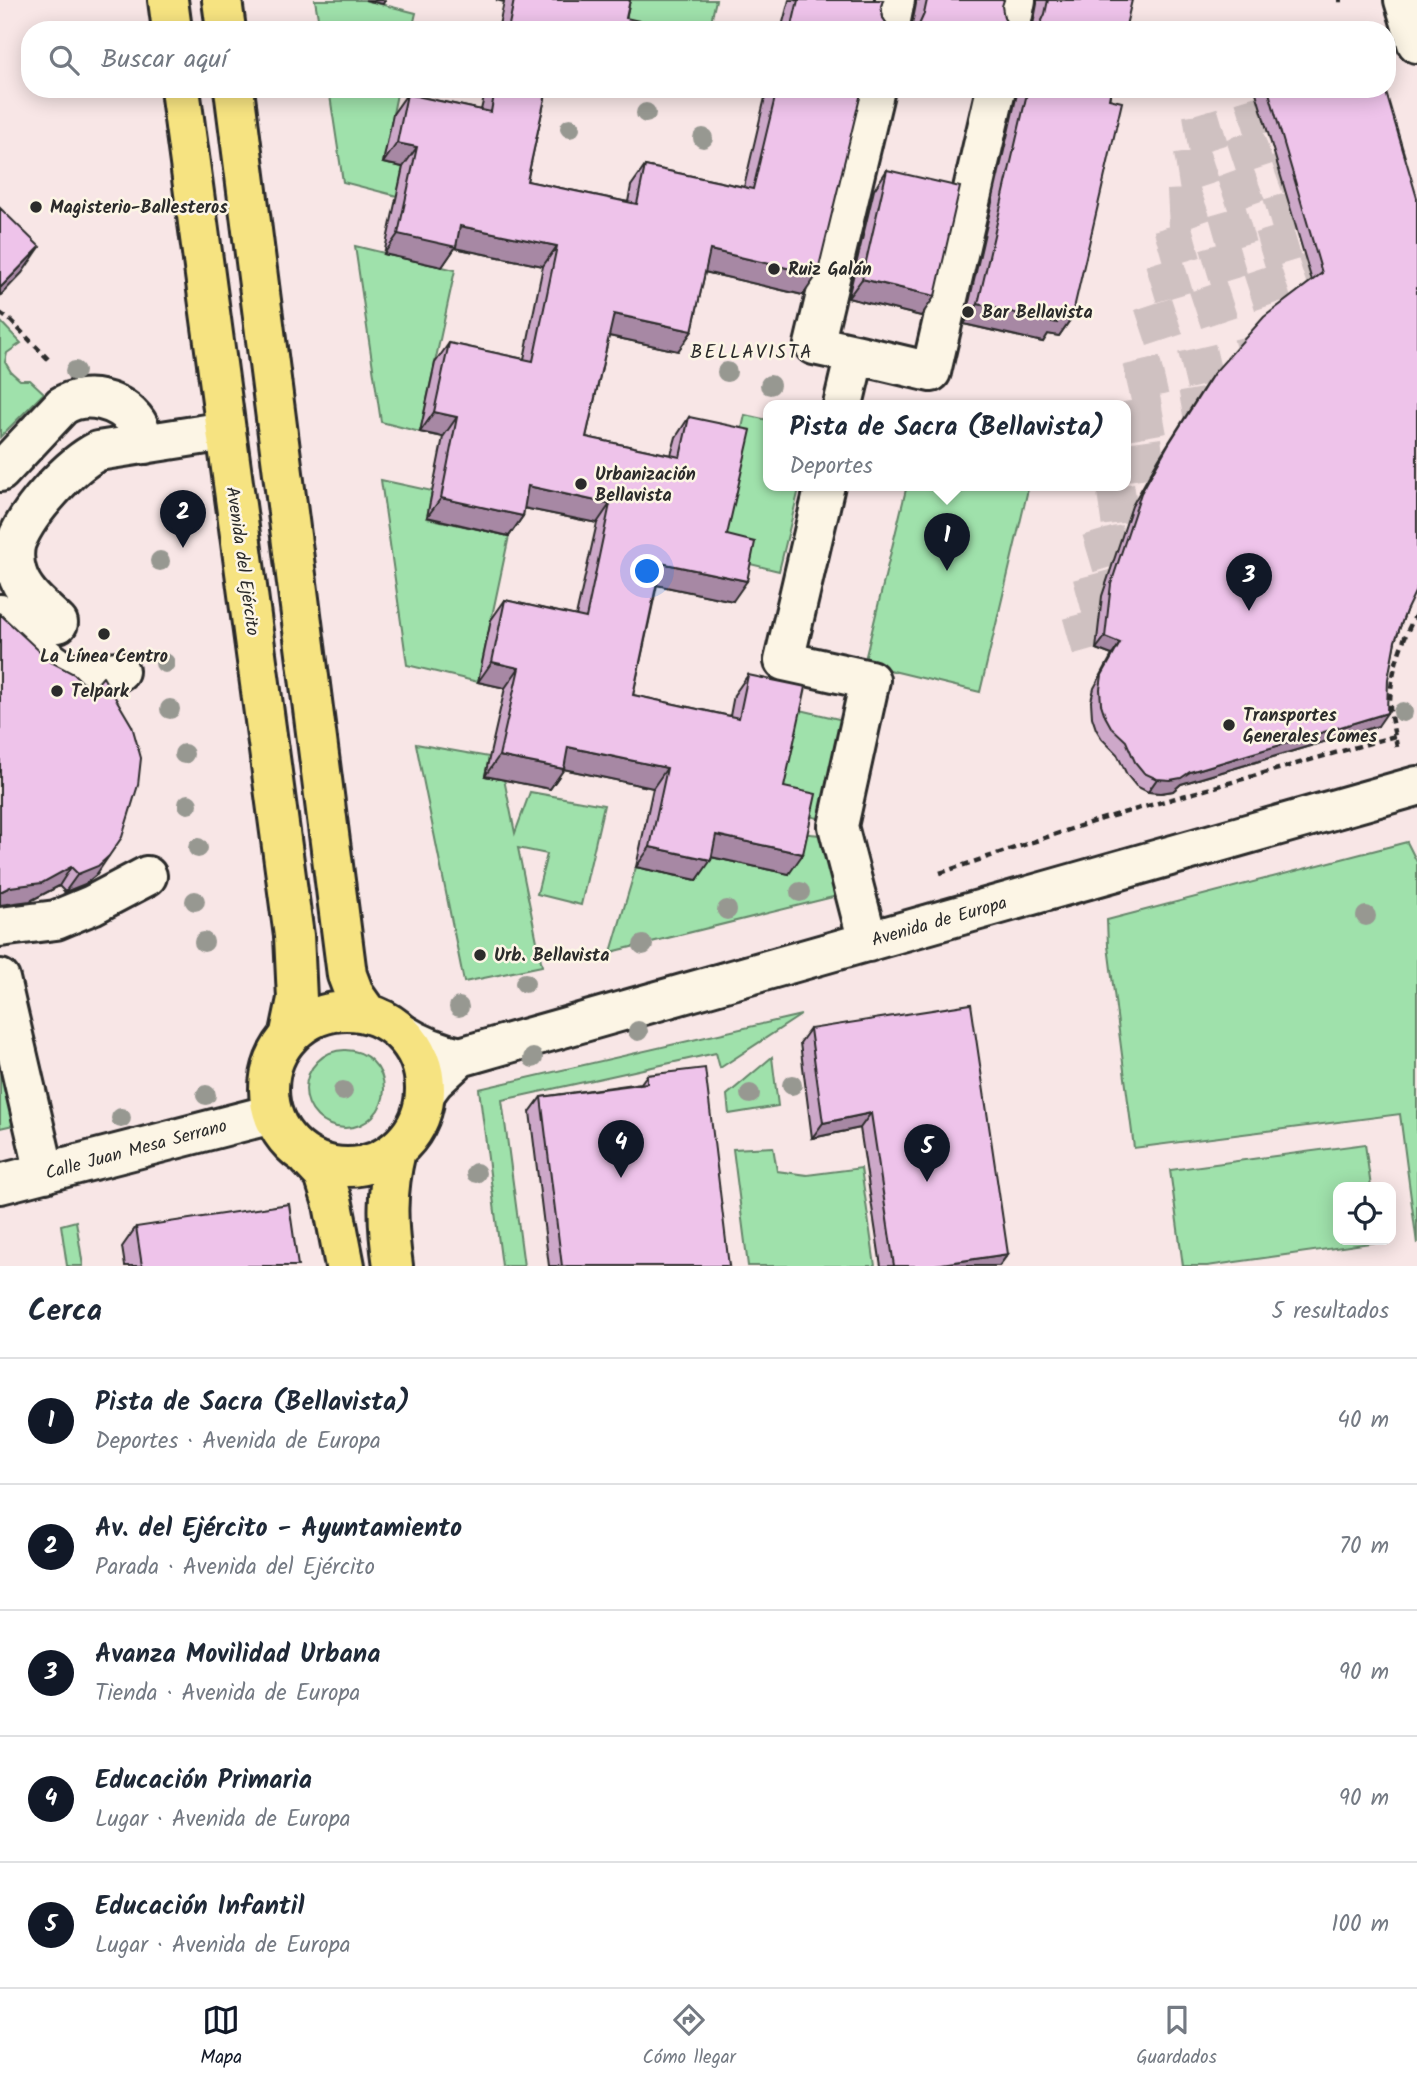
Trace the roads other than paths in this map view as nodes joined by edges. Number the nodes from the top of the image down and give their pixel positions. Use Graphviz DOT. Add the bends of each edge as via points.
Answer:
graph roads {
  1 [pos="168,0"];
  2 [pos="222,0"];
  3 [pos="895,0"];
  4 [pos="1016,0"];
  5 [pos="1405,0"];
  6 [pos="171,21"];
  7 [pos="225,21"];
  8 [pos="890,21"];
  9 [pos="1012,21"];
  10 [pos="1417,43"];
  11 [pos="181,98"];
  12 [pos="235,98"];
  13 [pos="873,98"];
  14 [pos="994,98"];
  15 [pos="855,354"];
  16 [pos="844,400"];
  17 [pos="226,431"];
  18 [pos="145,444"];
  19 [pos="0,472"];
  20 [pos="824,491"];
  21 [pos="42,501"];
  22 [pos="0,544"];
  23 [pos="0,574"];
  24 [pos="0,614"];
  25 [pos="119,671"];
  26 [pos="1417,786"];
  27 [pos="146,876"];
  28 [pos="0,927"];
  29 [pos="868,942"];
  30 [pos="0,979"];
  31 [pos="367,1013"];
  32 [pos="290,1034"];
  33 [pos="403,1034"];
  34 [pos="460,1057"];
  35 [pos="425,1093"];
  36 [pos="272,1114"];
  37 [pos="396,1150"];
  38 [pos="308,1158"];
  39 [pos="45,1172"];
  40 [pos="0,1184"];
  41 [pos="345,1266"];
  42 [pos="393,1266"];
  1 -- 6 [label="main road"];
  2 -- 7 [label="main road"];
  3 -- 8 [label="street"];
  4 -- 9 [label="street"];
  5 -- 10 [label="street"];
  11 -- 17 [label="main road, Avenida del Ejército"];
  12 -- 31 [label="main road" via="347,975"];
  13 -- 15 [label="street" via="814,345"];
  14 -- 15 [label="street" via="931,372"];
  15 -- 16 [label="street"];
  17 -- 18 [label="street"];
  17 -- 32 [label="main road, Avenida del Ejército" via="294,936 297,999"];
  18 -- 19 [label="street" via="138,425 122,410 92,398 70,400"];
  18 -- 21 [label="street" via="98,451 83,458"];
  20 -- 29 [label="street" via="784,661 870,680 838,826"];
  21 -- 22 [label="street" via="17,518"];
  21 -- 23 [label="street" via="15,544 14,559 27,593 51,629 11,596"];
  24 -- 25 [label="street" via="65,671"];
  26 -- 29 [label="street, Avenida de Europa"];
  27 -- 28 [label="street" via="55,920"];
  29 -- 34 [label="street, Avenida de Europa"];
  30 -- 39 [label="street"];
  31 -- 32 [label="main road" via="325,1013"];
  31 -- 33 [label="main road"];
  32 -- 36 [label="main road" via="271,1072"];
  33 -- 34 [label="street" via="422,1046"];
  33 -- 35 [label="main road" via="416,1051"];
  34 -- 35 [label="street, Avenida de Europa"];
  35 -- 37 [label="main road" via="421,1115"];
  36 -- 38 [label="main road" via="292,1146"];
  36 -- 39 [label="street, Calle Juan Mesa Serrano"];
  37 -- 38 [label="main road" via="353,1168"];
  37 -- 42 [label="main road" via="389,1181"];
  38 -- 41 [label="main road" via="324,1175"];
  39 -- 40 [label="street, Calle Juan Mesa Serrano"];
}
